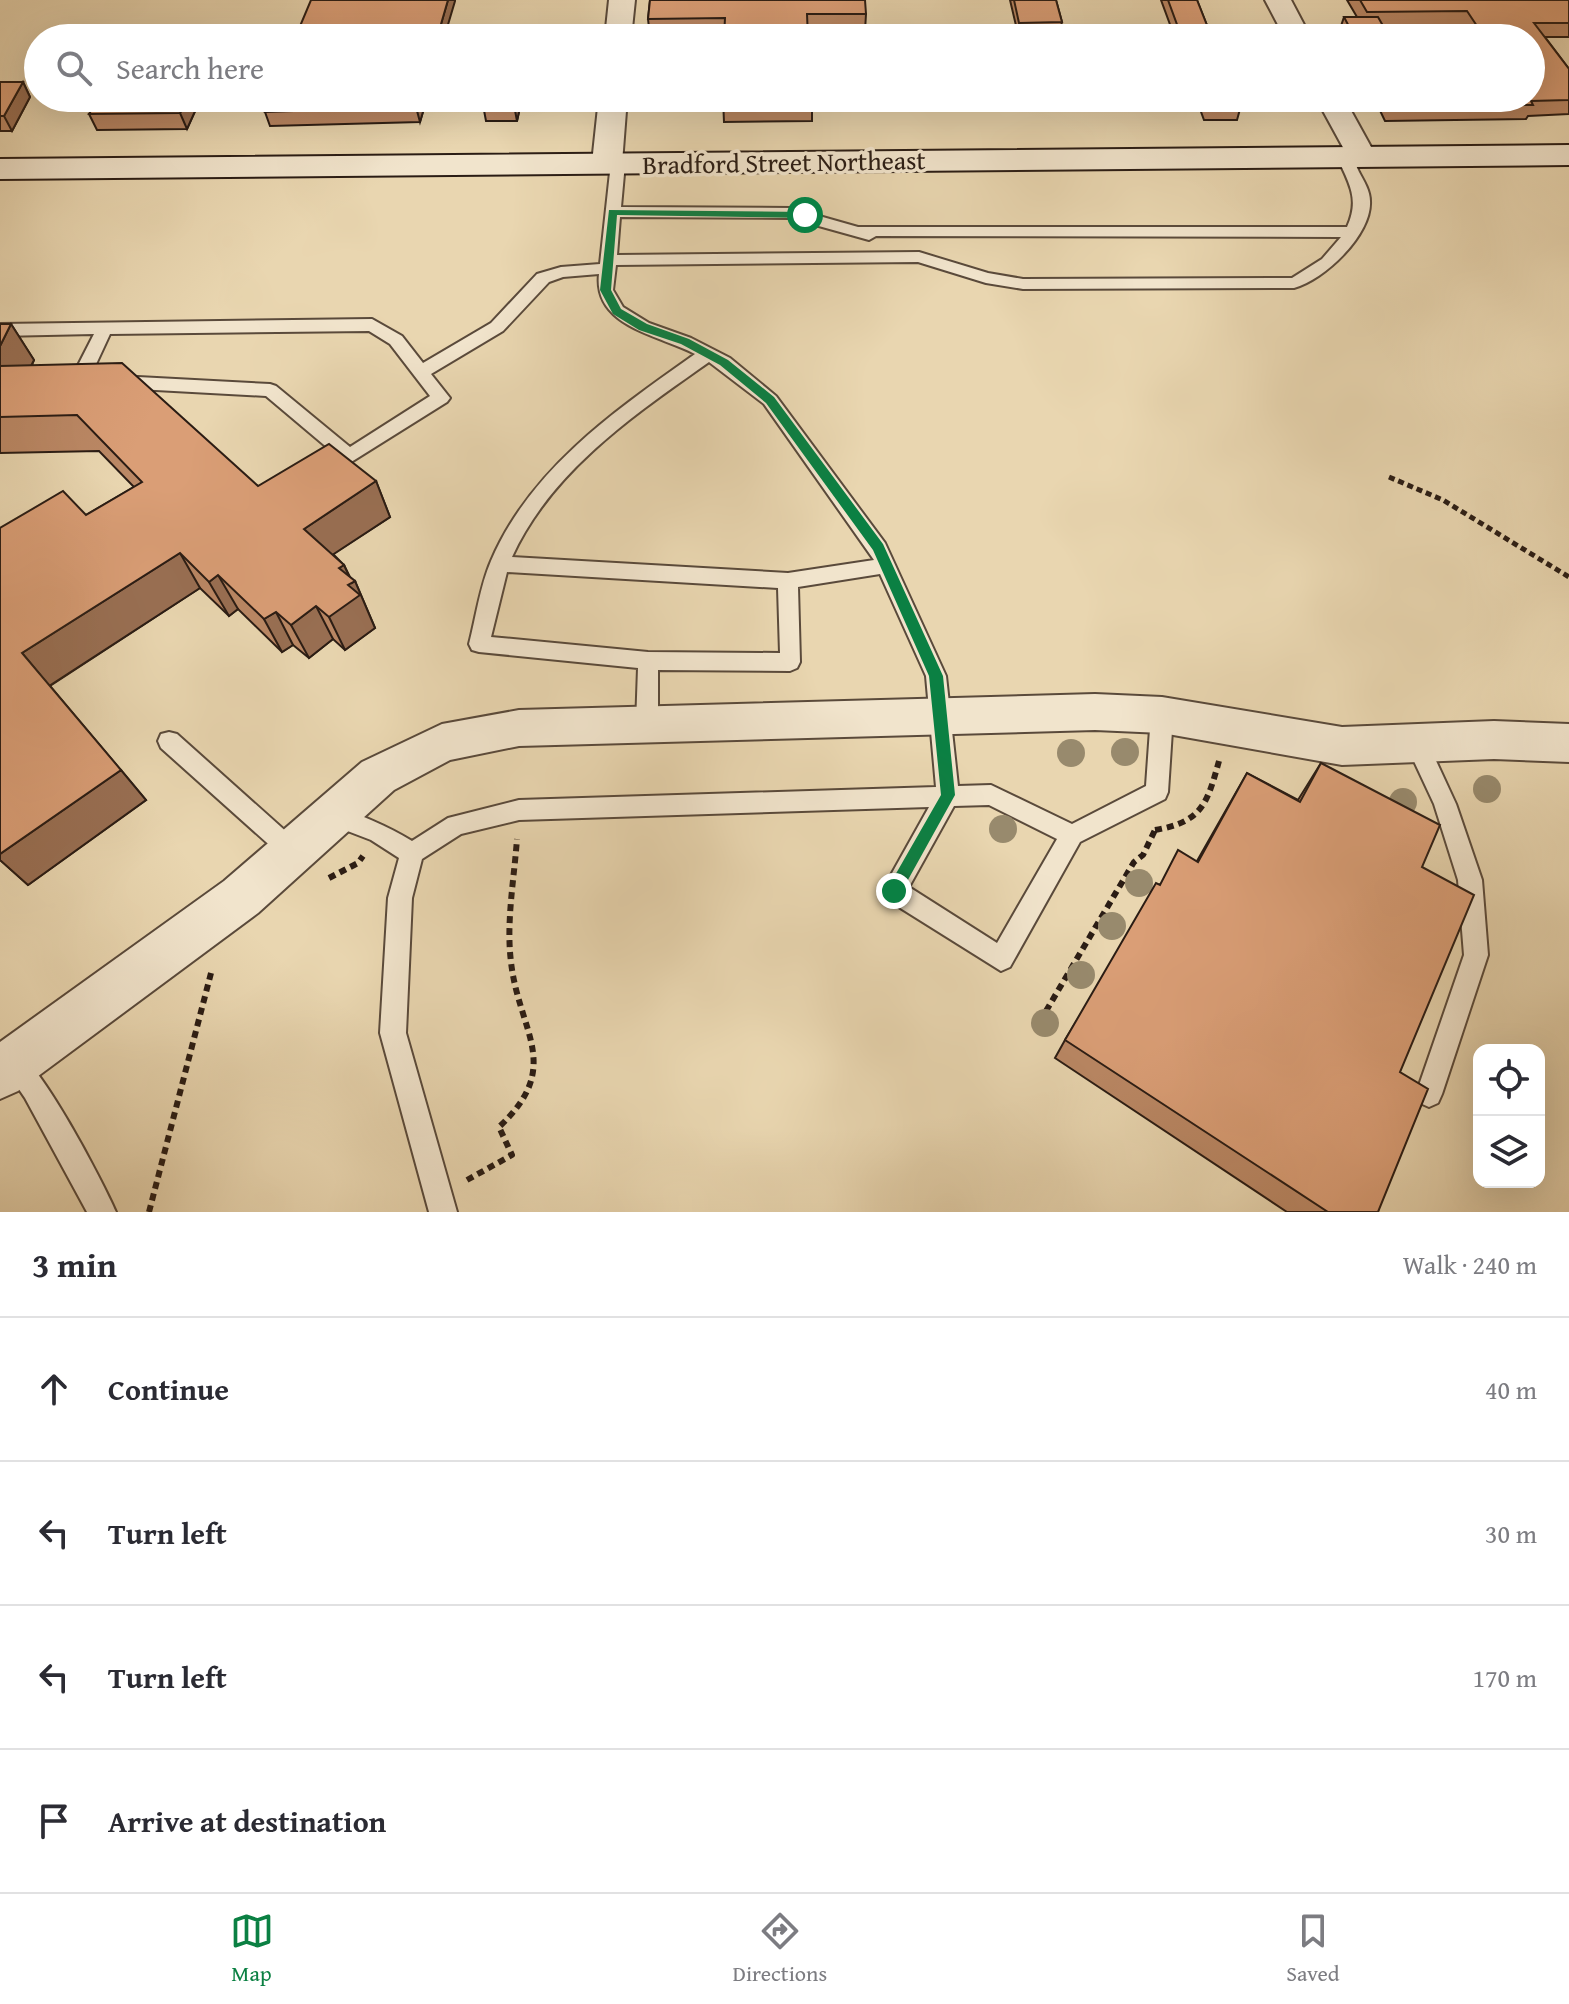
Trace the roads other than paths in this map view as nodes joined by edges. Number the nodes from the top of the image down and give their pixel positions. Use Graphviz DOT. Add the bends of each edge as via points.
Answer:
graph roads {
  1 [pos="622,0"];
  2 [pos="1278,0"];
  3 [pos="619,24"];
  4 [pos="1291,24"];
  5 [pos="613,112"];
  6 [pos="1335,112"];
  7 [pos="1569,155"];
  8 [pos="1352,157"];
  9 [pos="612,163"];
  10 [pos="0,169"];
  11 [pos="613,212"];
  12 [pos="860,231"];
  13 [pos="1352,232"];
  14 [pos="919,257"];
  15 [pos="608,264"];
  16 [pos="105,328"];
  17 [pos="0,330"];
  18 [pos="708,354"];
  19 [pos="421,372"];
  20 [pos="349,456"];
  21 [pos="312,479"];
  22 [pos="499,564"];
  23 [pos="887,565"];
  24 [pos="788,581"];
  25 [pos="648,661"];
  26 [pos="1162,715"];
  27 [pos="940,717"];
  28 [pos="647,725"];
  29 [pos="169,741"];
  30 [pos="1569,743"];
  31 [pos="1417,744"];
  32 [pos="948,795"];
  33 [pos="332,815"];
  34 [pos="1072,835"];
  35 [pos="292,851"];
  36 [pos="412,853"];
  37 [pos="7,1068"];
  38 [pos="1429,1094"];
  39 [pos="441,1204"];
  40 [pos="102,1212"];
  1 -- 3 [label="street"];
  2 -- 4 [label="street"];
  5 -- 9 [label="street"];
  6 -- 8 [label="street"];
  7 -- 8 [label="street, Bradford Street Northeast"];
  8 -- 9 [label="street, Bradford Street Northeast"];
  8 -- 13 [label="lane" via="1363,200"];
  9 -- 10 [label="street, Bradford Street Northeast"];
  9 -- 11 [label="lane"];
  11 -- 12 [label="lane" via="791,213"];
  11 -- 15 [label="lane"];
  12 -- 13 [label="lane"];
  12 -- 14 [label="lane"];
  13 -- 14 [label="lane" via="1319,270 1294,283 1023,284 949,269"];
  14 -- 15 [label="lane"];
  15 -- 18 [label="lane" via="605,290 617,311"];
  15 -- 19 [label="lane" via="543,278 497,327"];
  16 -- 17 [label="lane"];
  16 -- 19 [label="lane" via="372,325 396,340"];
  16 -- 20 [label="lane" via="80,379 270,390"];
  18 -- 22 [label="lane" via="639,402 572,462 523,516"];
  18 -- 23 [label="lane" via="770,400"];
  19 -- 20 [label="lane" via="441,398"];
  20 -- 21 [label="lane"];
  22 -- 24 [label="lane"];
  22 -- 25 [label="lane" via="479,644"];
  23 -- 24 [label="lane"];
  23 -- 27 [label="lane" via="936,676"];
  24 -- 25 [label="lane" via="790,662"];
  25 -- 28 [label="lane"];
  26 -- 27 [label="street"];
  26 -- 31 [label="street" via="1316,743"];
  26 -- 34 [label="lane" via="1157,792"];
  27 -- 28 [label="street"];
  27 -- 32 [label="lane"];
  28 -- 33 [label="street" via="519,728 442,743 378,776"];
  29 -- 35 [label="lane"];
  30 -- 31 [label="street"];
  31 -- 38 [label="lane" via="1445,804 1470,880 1476,955"];
  32 -- 34 [label="lane" via="991,795"];
  32 -- 34 [label="lane" via="894,891 1001,959"];
  32 -- 36 [label="lane" via="519,810 456,825"];
  33 -- 35 [label="street"];
  33 -- 36 [label="lane"];
  35 -- 37 [label="street" via="241,897"];
  36 -- 39 [label="lane" via="400,898 393,1033"];
  37 -- 40 [label="lane" via="34,1089"];
}
